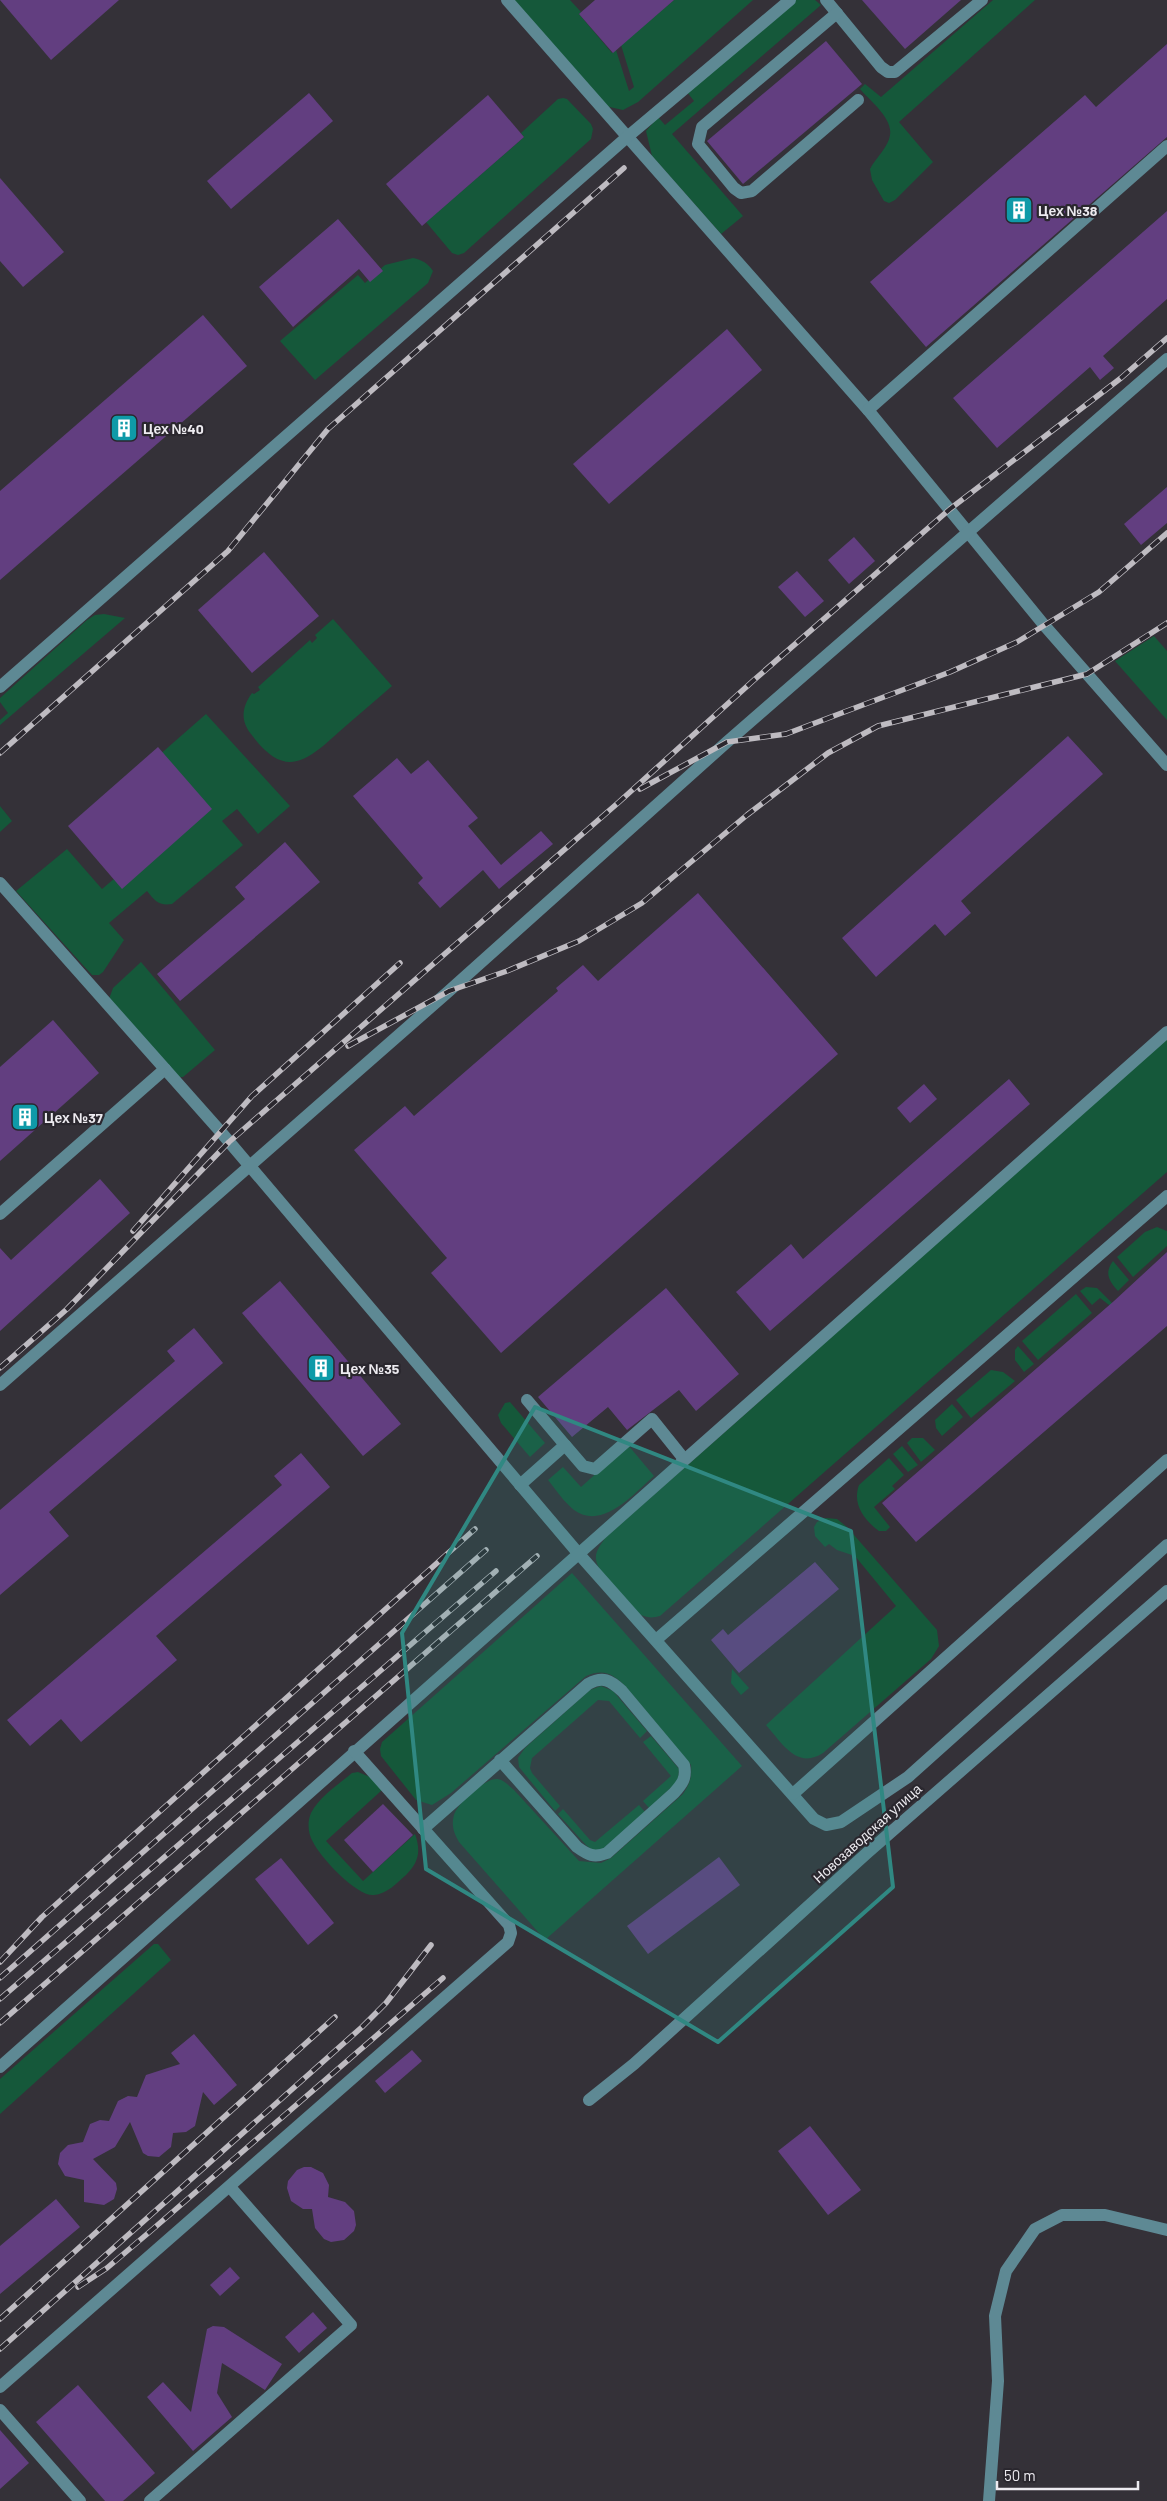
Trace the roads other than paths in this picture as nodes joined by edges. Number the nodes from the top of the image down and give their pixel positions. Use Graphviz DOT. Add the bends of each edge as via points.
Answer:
graph roads {
  1 [pos="506,0"];
  2 [pos="790,0"];
  3 [pos="826,0"];
  4 [pos="982,0"];
  5 [pos="837,13"];
  6 [pos="858,100"];
  7 [pos="626,138"];
  8 [pos="1167,146"];
  9 [pos="1167,358"];
  10 [pos="868,410"];
  11 [pos="968,532"];
  12 [pos="0,687"];
  13 [pos="1167,766"];
  14 [pos="0,883"];
  15 [pos="1167,1032"];
  16 [pos="165,1069"];
  17 [pos="249,1168"];
  18 [pos="1167,1196"];
  19 [pos="0,1214"];
  20 [pos="0,1385"];
  21 [pos="527,1400"];
  22 [pos="565,1445"];
  23 [pos="684,1459"];
  24 [pos="1167,1460"];
  25 [pos="520,1485"];
  26 [pos="1167,1545"];
  27 [pos="578,1553"];
  28 [pos="1167,1591"];
  29 [pos="656,1640"];
  30 [pos="354,1751"];
  31 [pos="500,1760"];
  32 [pos="792,1794"];
  33 [pos="423,1829"];
  34 [pos="0,2067"];
  35 [pos="589,2100"];
  36 [pos="230,2187"];
  37 [pos="1167,2230"];
  38 [pos="0,2387"];
  39 [pos="0,2410"];
  40 [pos="80,2501"];
  41 [pos="150,2501"];
  42 [pos="989,2501"];
  1 -- 7 [label="street"];
  2 -- 7 [label="street"];
  3 -- 5 [label="street"];
  4 -- 5 [label="street" via="895,72 881,67"];
  5 -- 6 [label="street" via="702,127 698,144 734,188 741,192 752,191"];
  7 -- 10 [label="street"];
  7 -- 12 [label="street"];
  8 -- 10 [label="street"];
  9 -- 11 [label="street"];
  10 -- 11 [label="street"];
  11 -- 13 [label="street"];
  11 -- 17 [label="street"];
  14 -- 16 [label="street"];
  15 -- 23 [label="street"];
  16 -- 17 [label="street"];
  16 -- 19 [label="street"];
  17 -- 20 [label="street"];
  17 -- 25 [label="street"];
  18 -- 29 [label="street"];
  21 -- 22 [label="street"];
  22 -- 23 [label="street" via="583,1466 595,1470 652,1419"];
  22 -- 25 [label="street"];
  23 -- 27 [label="street"];
  24 -- 32 [label="street"];
  25 -- 27 [label="street"];
  26 -- 32 [label="street" via="908,1777 841,1822 826,1825 814,1819"];
  27 -- 29 [label="street"];
  27 -- 30 [label="street"];
  28 -- 35 [label="street, Новозаводская улица" via="866,1852 634,2064"];
  29 -- 32 [label="street"];
  30 -- 33 [label="street"];
  30 -- 34 [label="street"];
  31 -- 31 [label="street" via="588,1684 598,1679 610,1680 622,1691 684,1765 686,1772 684,1782 674,1793 607,1853 598,1857 587,1855 577,1847"];
  31 -- 33 [label="street"];
  33 -- 36 [label="street" via="509,1925 508,1942"];
  36 -- 38 [label="street"];
  36 -- 41 [label="street" via="350,2325"];
  37 -- 42 [label="street" via="1105,2215 1062,2215 1035,2229 1006,2271 995,2316 998,2381"];
  39 -- 40 [label="street"];
}
